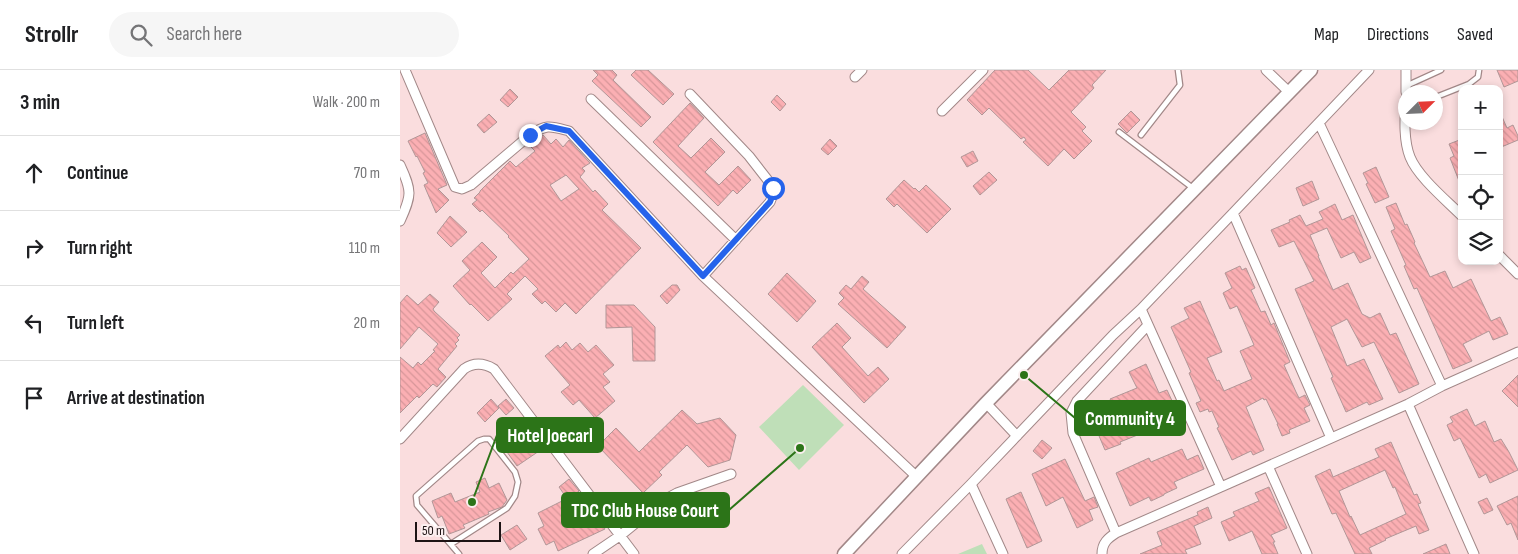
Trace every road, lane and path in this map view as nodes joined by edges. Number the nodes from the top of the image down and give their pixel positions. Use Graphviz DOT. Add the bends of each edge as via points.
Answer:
graph roads {
  1 [pos="405,70"];
  2 [pos="862,70"];
  3 [pos="983,70"];
  4 [pos="1178,70"];
  5 [pos="1266,70"];
  6 [pos="1312,70"];
  7 [pos="1369,70"];
  8 [pos="1406,70"];
  9 [pos="1441,70"];
  10 [pos="1479,70"];
  11 [pos="855,77"];
  12 [pos="1406,85"];
  13 [pos="1413,85"];
  14 [pos="1290,93"];
  15 [pos="690,94"];
  16 [pos="1443,94"];
  17 [pos="591,99"];
  18 [pos="942,111"];
  19 [pos="1319,123"];
  20 [pos="1405,130"];
  21 [pos="1119,132"];
  22 [pos="1141,135"];
  23 [pos="400,165"];
  24 [pos="1195,189"];
  25 [pos="1458,208"];
  26 [pos="1233,214"];
  27 [pos="400,221"];
  28 [pos="736,240"];
  29 [pos="1503,259"];
  30 [pos="1518,274"];
  31 [pos="703,276"];
  32 [pos="1141,309"];
  33 [pos="1148,325"];
  34 [pos="1518,352"];
  35 [pos="1442,386"];
  36 [pos="986,404"];
  37 [pos="1408,404"];
  38 [pos="1017,436"];
  39 [pos="1331,438"];
  40 [pos="400,439"];
  41 [pos="1268,466"];
  42 [pos="731,474"];
  43 [pos="917,477"];
  44 [pos="971,484"];
  45 [pos="1221,487"];
  46 [pos="1116,533"];
  47 [pos="621,535"];
  48 [pos="451,544"];
  49 [pos="459,554"];
  50 [pos="593,554"];
  51 [pos="634,554"];
  52 [pos="844,554"];
  53 [pos="902,554"];
  54 [pos="1003,554"];
  55 [pos="1102,554"];
  56 [pos="1307,554"];
  57 [pos="1474,554"];
  1 -- 31 [label="street" via="457,188 471,185 539,129 546,126 569,131"];
  2 -- 11 [label="street"];
  3 -- 18 [label="street"];
  4 -- 22 [label="lane" via="1180,86"];
  5 -- 14 [label="street"];
  6 -- 14 [label="main road"];
  7 -- 19 [label="street"];
  8 -- 12 [label="street"];
  9 -- 13 [label="lane"];
  10 -- 16 [label="lane" via="1478,76 1469,84"];
  14 -- 24 [label="main road"];
  15 -- 28 [label="street" via="749,156 773,188 770,202"];
  17 -- 28 [label="street"];
  19 -- 26 [label="street"];
  19 -- 35 [label="street"];
  20 -- 25 [label="street" via="1414,165"];
  21 -- 24 [label="lane"];
  23 -- 27 [label="street" via="410,189"];
  24 -- 36 [label="main road"];
  26 -- 32 [label="street"];
  26 -- 39 [label="street"];
  28 -- 31 [label="street"];
  29 -- 30 [label="street"];
  31 -- 43 [label="street"];
  32 -- 33 [label="street"];
  32 -- 38 [label="street" via="1113,334"];
  33 -- 45 [label="street"];
  33 -- 46 [label="street" via="1077,401 1071,413 1073,433"];
  34 -- 35 [label="street"];
  35 -- 37 [label="street"];
  36 -- 38 [label="street"];
  36 -- 43 [label="main road"];
  37 -- 39 [label="street"];
  37 -- 57 [label="street"];
  38 -- 44 [label="street"];
  39 -- 41 [label="street"];
  40 -- 47 [label="street" via="464,369 476,363 487,365 494,369"];
  41 -- 45 [label="street"];
  41 -- 56 [label="street"];
  42 -- 47 [label="street" via="664,500"];
  43 -- 52 [label="main road"];
  44 -- 53 [label="street"];
  44 -- 54 [label="street"];
  45 -- 46 [label="street"];
  46 -- 55 [label="street" via="1106,540"];
  47 -- 50 [label="street"];
  47 -- 51 [label="street"];
  48 -- 48 [label="lane" via="507,508 515,496 518,482 515,472 489,439 478,441 416,496 417,505"];
  48 -- 49 [label="lane"];
}
